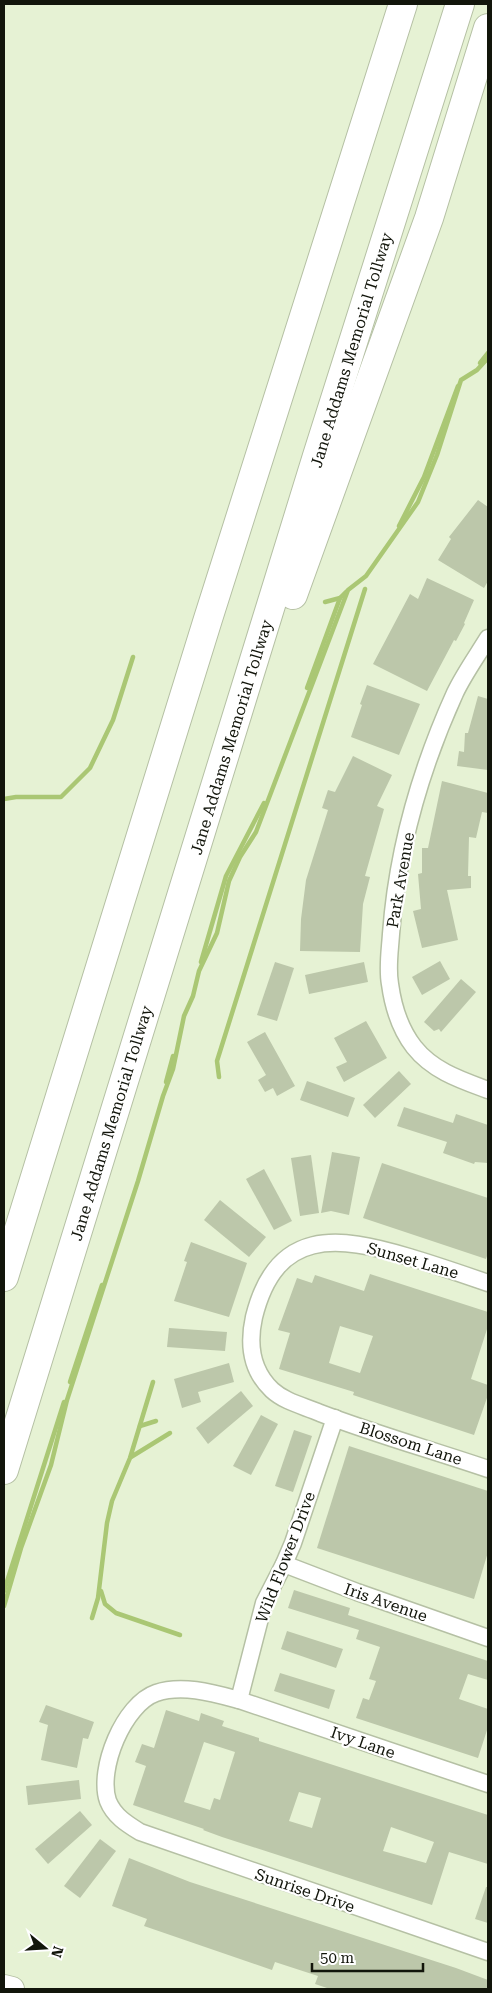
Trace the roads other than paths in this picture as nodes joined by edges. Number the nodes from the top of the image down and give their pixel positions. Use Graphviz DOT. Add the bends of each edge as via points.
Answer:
graph roads {
  1 [pos="403,4"];
  2 [pos="460,4"];
  3 [pos="488,28"];
  4 [pos="488,638"];
  5 [pos="198,841"];
  6 [pos="488,1090"];
  7 [pos="4,1277"];
  8 [pos="488,1283"];
  9 [pos="335,1418"];
  10 [pos="488,1469"];
  11 [pos="4,1470"];
  12 [pos="284,1564"];
  13 [pos="488,1638"];
  14 [pos="239,1700"];
  15 [pos="488,1784"];
  16 [pos="488,1952"];
  17 [pos="4,1987"];
  18 [pos="12,1989"];
  1 -- 7 [label="highway"];
  2 -- 5 [label="highway, Jane Addams Memorial Tollway"];
  3 -- 5 [label="highway" via="423,236 266,668"];
  4 -- 6 [label="street, Park Avenue" via="455,692 416,801 402,854 389,963 389,982 396,1010 415,1047 454,1078"];
  5 -- 11 [label="highway, Jane Addams Memorial Tollway"];
  8 -- 9 [label="street, Sunset Lane" via="380,1248 336,1242 312,1245 280,1263 257,1305 251,1342 256,1366 272,1389 288,1400"];
  9 -- 10 [label="street, Blossom Lane"];
  9 -- 12 [label="street, Wild Flower Drive"];
  12 -- 13 [label="street, Iris Avenue"];
  12 -- 14 [label="street, Wild Flower Drive" via="264,1602"];
  14 -- 15 [label="street, Ivy Lane"];
  14 -- 16 [label="street, Sunrise Drive" via="192,1690 169,1690 155,1693 131,1711 117,1738 106,1778 108,1800 124,1822 152,1838"];
  17 -- 18 [label="street"];
}
